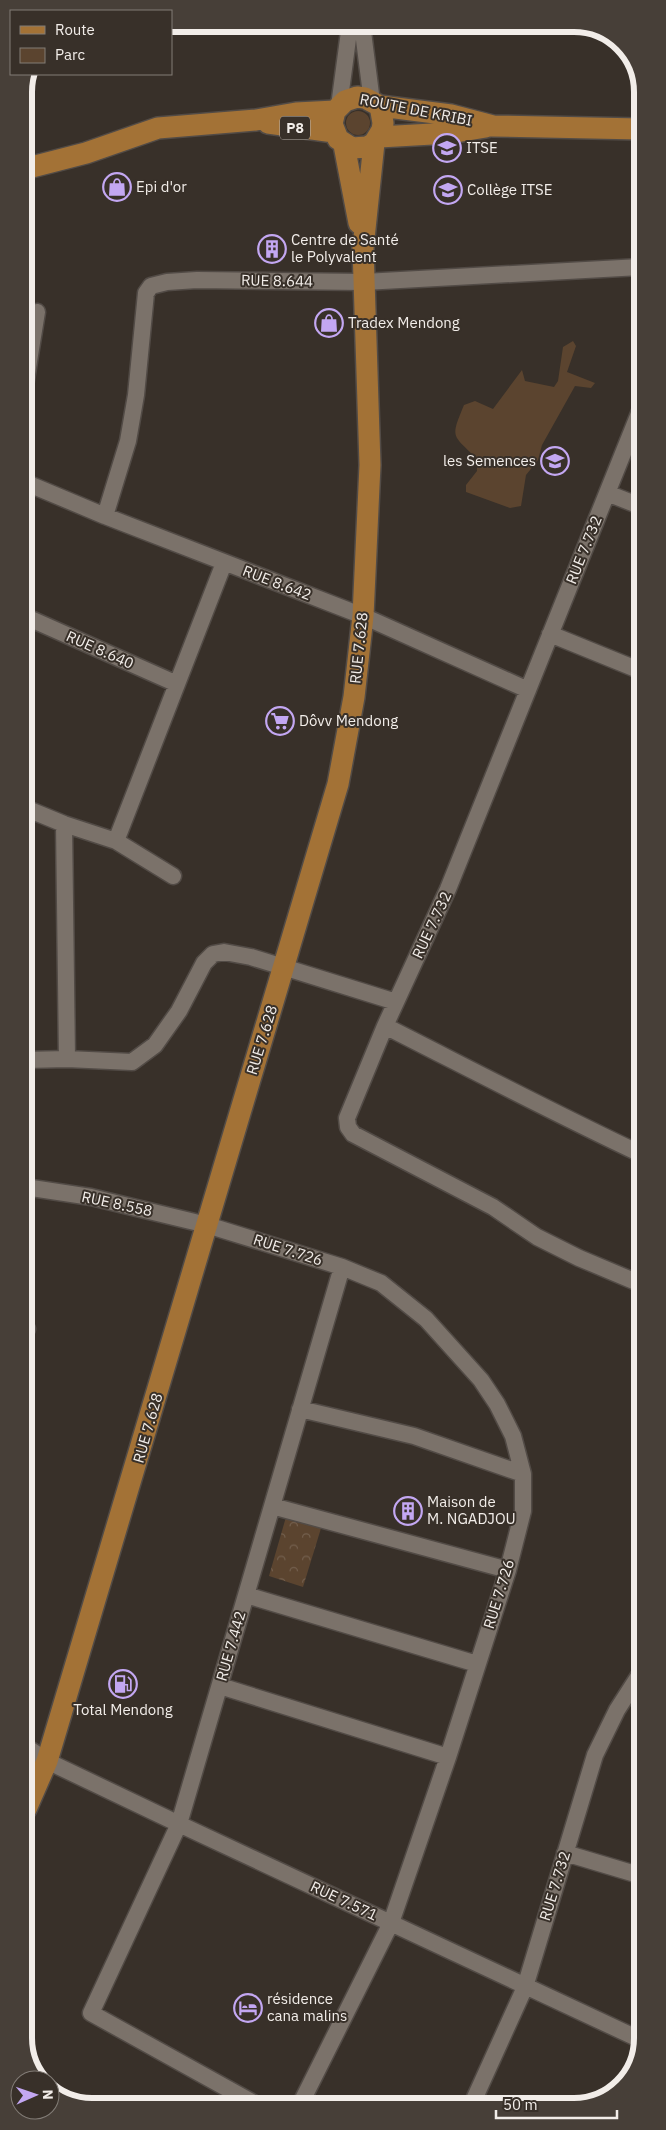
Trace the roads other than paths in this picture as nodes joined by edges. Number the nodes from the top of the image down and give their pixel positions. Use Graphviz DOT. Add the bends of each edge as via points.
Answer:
graph roads {
  1 [pos="349,33"];
  2 [pos="363,33"];
  3 [pos="376,104"];
  4 [pos="338,123"];
  5 [pos="493,126"];
  6 [pos="634,129"];
  7 [pos="377,140"];
  8 [pos="32,167"];
  9 [pos="363,248"];
  10 [pos="634,267"];
  11 [pos="364,282"];
  12 [pos="37,312"];
  13 [pos="32,343"];
  14 [pos="634,428"];
  15 [pos="32,485"];
  16 [pos="607,493"];
  17 [pos="634,504"];
  18 [pos="105,516"];
  19 [pos="224,563"];
  20 [pos="363,616"];
  21 [pos="32,620"];
  22 [pos="550,634"];
  23 [pos="634,669"];
  24 [pos="176,684"];
  25 [pos="528,690"];
  26 [pos="32,811"];
  27 [pos="64,824"];
  28 [pos="116,841"];
  29 [pos="173,876"];
  30 [pos="284,967"];
  31 [pos="396,1002"];
  32 [pos="385,1026"];
  33 [pos="67,1059"];
  34 [pos="32,1060"];
  35 [pos="634,1151"];
  36 [pos="32,1188"];
  37 [pos="208,1225"];
  38 [pos="342,1267"];
  39 [pos="634,1281"];
  40 [pos="300,1409"];
  41 [pos="523,1474"];
  42 [pos="272,1506"];
  43 [pos="508,1570"];
  44 [pos="246,1596"];
  45 [pos="477,1664"];
  46 [pos="634,1683"];
  47 [pos="220,1686"];
  48 [pos="32,1751"];
  49 [pos="448,1757"];
  50 [pos="47,1761"];
  51 [pos="32,1795"];
  52 [pos="179,1824"];
  53 [pos="565,1853"];
  54 [pos="634,1874"];
  55 [pos="391,1923"];
  56 [pos="525,1987"];
  57 [pos="634,2037"];
  58 [pos="243,2097"];
  59 [pos="304,2097"];
  60 [pos="475,2098"];
  1 -- 4 [label="street"];
  2 -- 3 [label="street"];
  3 -- 4 [label="main road, ROUTE DE KRIBI" via="351,98"];
  3 -- 5 [label="main road, ROUTE DE KRIBI" via="451,115"];
  3 -- 7 [label="main road" via="383,123"];
  4 -- 7 [label="main road" via="360,148"];
  4 -- 8 [label="main road, ROUTE DE KRIBI" via="296,113 256,120 158,128 86,153"];
  4 -- 9 [label="main road, RUE 7.628"];
  5 -- 6 [label="main road, ROUTE DE KRIBI"];
  5 -- 7 [label="main road"];
  7 -- 9 [label="main road, RUE 7.628"];
  9 -- 11 [label="main road, RUE 7.628"];
  10 -- 11 [label="street, RUE 8.644"];
  11 -- 18 [label="street, RUE 8.644" via="197,280 151,286 146,293 128,441"];
  11 -- 20 [label="main road, RUE 7.628" via="370,465"];
  12 -- 13 [label="street"];
  14 -- 16 [label="street, RUE 7.732"];
  15 -- 18 [label="street, RUE 8.642"];
  16 -- 17 [label="street"];
  16 -- 22 [label="street, RUE 7.732"];
  18 -- 19 [label="street, RUE 8.642"];
  19 -- 20 [label="street, RUE 8.642"];
  19 -- 24 [label="street"];
  20 -- 25 [label="street, RUE 8.642"];
  20 -- 30 [label="main road, RUE 7.628" via="354,697 338,784"];
  21 -- 24 [label="street, RUE 8.640"];
  22 -- 23 [label="street"];
  22 -- 25 [label="street, RUE 7.732"];
  24 -- 28 [label="street"];
  25 -- 31 [label="street, RUE 7.732" via="448,889"];
  26 -- 27 [label="street"];
  27 -- 28 [label="street"];
  27 -- 33 [label="street"];
  28 -- 29 [label="street"];
  30 -- 31 [label="street"];
  30 -- 33 [label="street" via="224,952 213,954 204,963 179,1011 155,1045 132,1062"];
  30 -- 37 [label="main road, RUE 7.628"];
  31 -- 32 [label="street, RUE 7.732"];
  32 -- 35 [label="street" via="547,1110"];
  32 -- 39 [label="street, RUE 7.732" via="347,1118 348,1128 353,1134 494,1207 537,1237"];
  33 -- 34 [label="street"];
  36 -- 37 [label="street, RUE 8.558" via="91,1197"];
  37 -- 38 [label="street, RUE 7.726"];
  37 -- 50 [label="main road, RUE 7.628"];
  38 -- 40 [label="street, RUE 7.442"];
  38 -- 41 [label="street, RUE 7.726" via="381,1283 426,1319 481,1380 513,1436"];
  40 -- 41 [label="street" via="414,1436"];
  40 -- 42 [label="street, RUE 7.442"];
  41 -- 43 [label="street, RUE 7.726" via="523,1511"];
  42 -- 43 [label="street"];
  42 -- 44 [label="street, RUE 7.442"];
  43 -- 45 [label="street, RUE 7.726"];
  44 -- 45 [label="street"];
  44 -- 47 [label="street, RUE 7.442"];
  45 -- 49 [label="street, RUE 7.726"];
  46 -- 53 [label="street, RUE 7.732" via="595,1755"];
  47 -- 49 [label="street"];
  47 -- 52 [label="street, RUE 7.442"];
  48 -- 50 [label="street, RUE 7.571"];
  49 -- 55 [label="street, RUE 7.726"];
  50 -- 51 [label="main road, RUE 7.628"];
  50 -- 52 [label="street, RUE 7.571"];
  52 -- 55 [label="street, RUE 7.571"];
  52 -- 58 [label="street, RUE 7.442" via="91,2013"];
  53 -- 54 [label="street"];
  53 -- 56 [label="street, RUE 7.732"];
  55 -- 56 [label="street, RUE 7.571"];
  55 -- 59 [label="street, RUE 7.726"];
  56 -- 57 [label="street, RUE 7.571"];
  56 -- 60 [label="street, RUE 7.732"];
}
